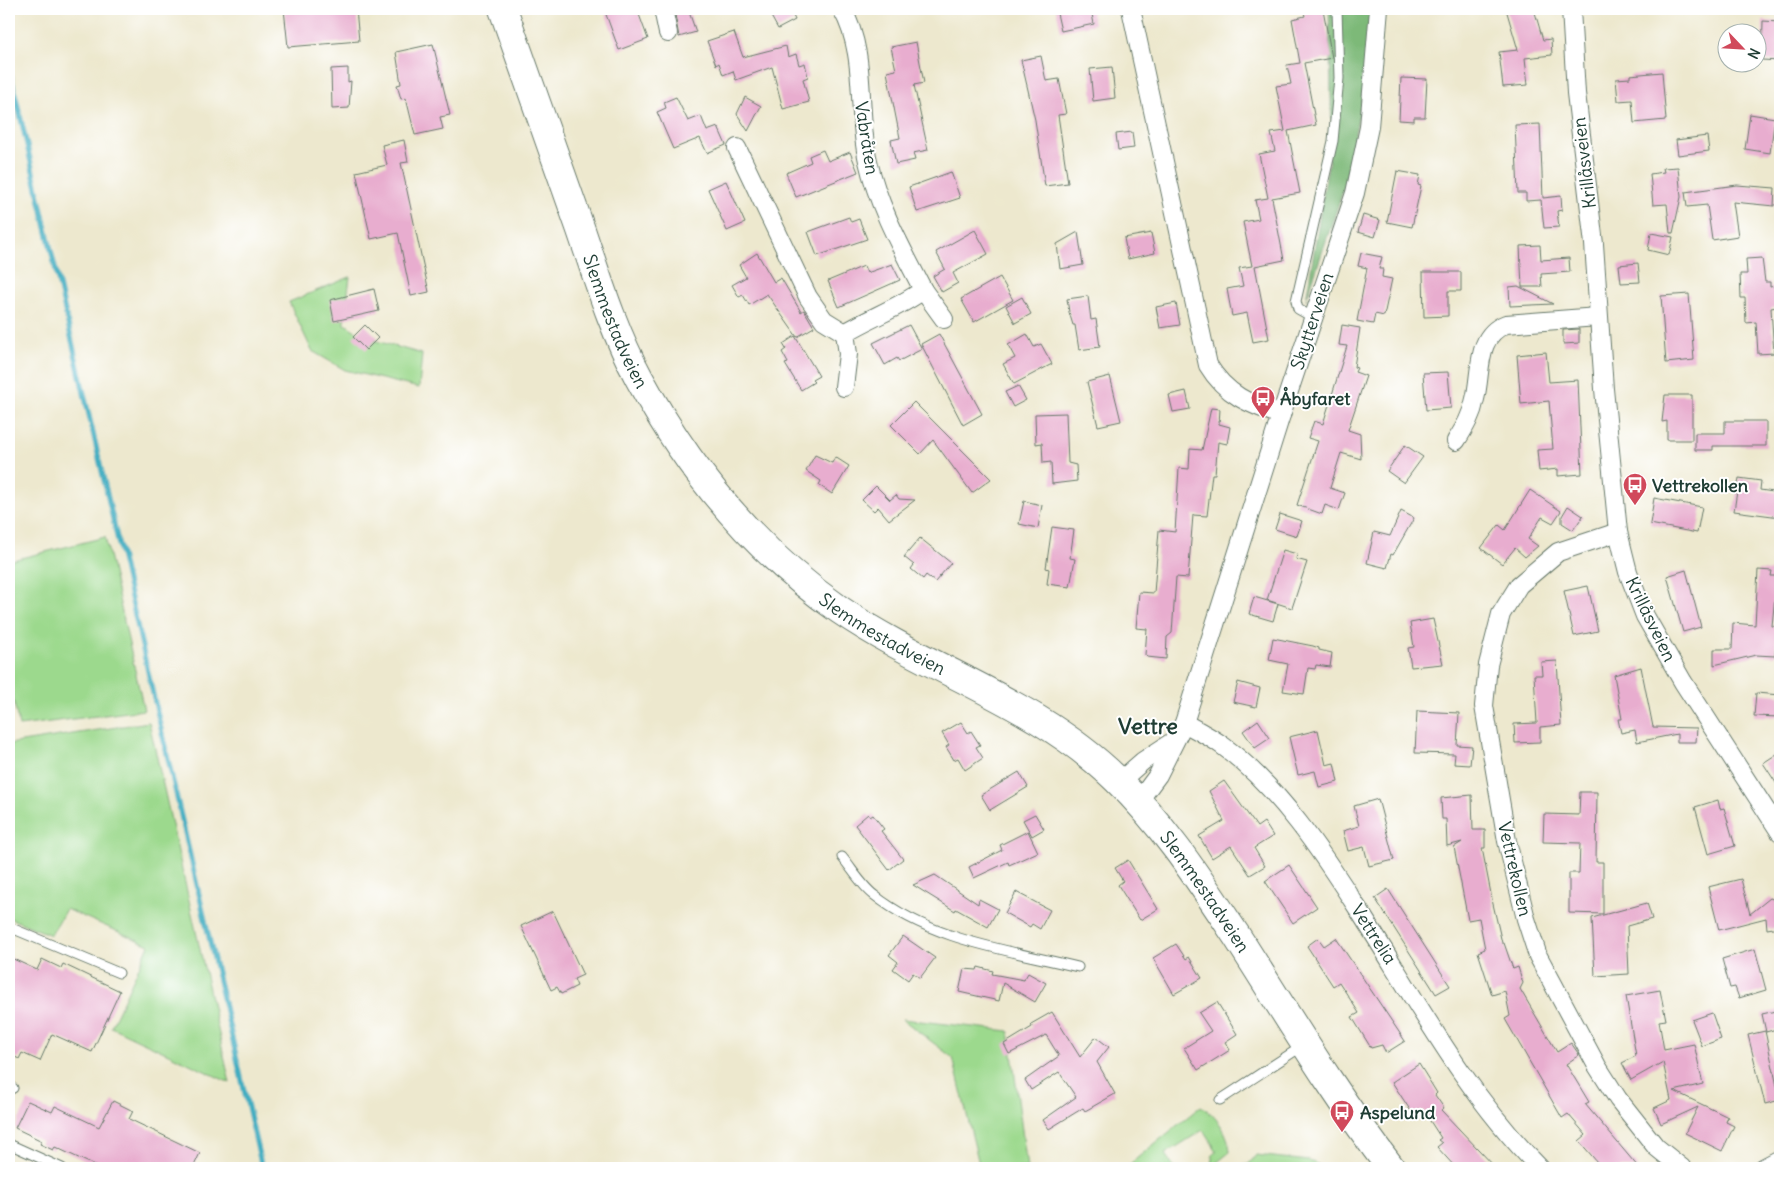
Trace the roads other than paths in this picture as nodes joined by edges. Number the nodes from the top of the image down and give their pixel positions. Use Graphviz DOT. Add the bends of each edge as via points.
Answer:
graph roads {
  1 [pos="503,9"];
  2 [pos="663,9"];
  3 [pos="842,9"];
  4 [pos="1131,9"];
  5 [pos="1337,9"];
  6 [pos="1379,9"];
  7 [pos="1571,9"];
  8 [pos="668,33"];
  9 [pos="737,148"];
  10 [pos="923,290"];
  11 [pos="1598,317"];
  12 [pos="1314,318"];
  13 [pos="944,319"];
  14 [pos="845,333"];
  15 [pos="844,387"];
  16 [pos="1281,415"];
  17 [pos="1456,441"];
  18 [pos="1618,532"];
  19 [pos="1184,722"];
  20 [pos="1176,740"];
  21 [pos="1119,782"];
  22 [pos="1138,802"];
  23 [pos="1780,832"];
  24 [pos="842,857"];
  25 [pos="9,927"];
  26 [pos="1078,967"];
  27 [pos="119,973"];
  28 [pos="1306,1043"];
  29 [pos="1220,1100"];
  30 [pos="9,1144"];
  31 [pos="1780,1160"];
  32 [pos="62,1168"];
  33 [pos="1391,1168"];
  34 [pos="1540,1168"];
  35 [pos="1682,1168"];
  36 [pos="1763,1168"];
  1 -- 21 [label="main road, Slemmestadveien" via="606,303 627,353 669,430 700,474 741,524 791,572 832,603 900,646 1030,713 1057,730"];
  2 -- 8 [label="street"];
  3 -- 10 [label="street, Vabråten" via="859,57 862,122 876,190"];
  4 -- 16 [label="street" via="1208,365 1219,383 1235,395"];
  5 -- 12 [label="lane" via="1339,78 1333,141 1296,301 1298,310"];
  6 -- 12 [label="street, Skytterveien" via="1369,127 1354,193"];
  7 -- 11 [label="street, Krillåsveien"];
  9 -- 14 [label="street" via="808,297 824,320"];
  10 -- 13 [label="street, Vabråten"];
  10 -- 14 [label="street" via="903,304 868,318"];
  11 -- 17 [label="street" via="1506,324 1495,328 1480,358 1470,420"];
  11 -- 18 [label="street, Krillåsveien"];
  12 -- 16 [label="street, Skytterveien"];
  14 -- 15 [label="street" via="848,354"];
  16 -- 19 [label="street, Skytterveien"];
  18 -- 23 [label="street, Krillåsveien" via="1628,572 1646,616 1683,682"];
  18 -- 35 [label="street, Vettrekollen" via="1558,552 1519,585 1500,614 1490,652 1484,706 1486,730 1511,862 1538,956 1597,1066 1618,1098 1656,1146"];
  19 -- 20 [label="street, Skytterveien"];
  19 -- 34 [label="street, Vettrelia" via="1226,747 1286,808 1325,858 1471,1088 1513,1141"];
  20 -- 21 [label="street" via="1143,761"];
  20 -- 22 [label="street, Skytterveien" via="1158,775"];
  21 -- 22 [label="main road, Slemmestadveien"];
  22 -- 28 [label="main road, Slemmestadveien" via="1190,866"];
  24 -- 26 [label="lane" via="872,894 905,917 941,933"];
  25 -- 27 [label="lane"];
  28 -- 29 [label="lane"];
  28 -- 33 [label="main road, Slemmestadveien"];
  30 -- 32 [label="lane"];
  31 -- 36 [label="street"];
}
